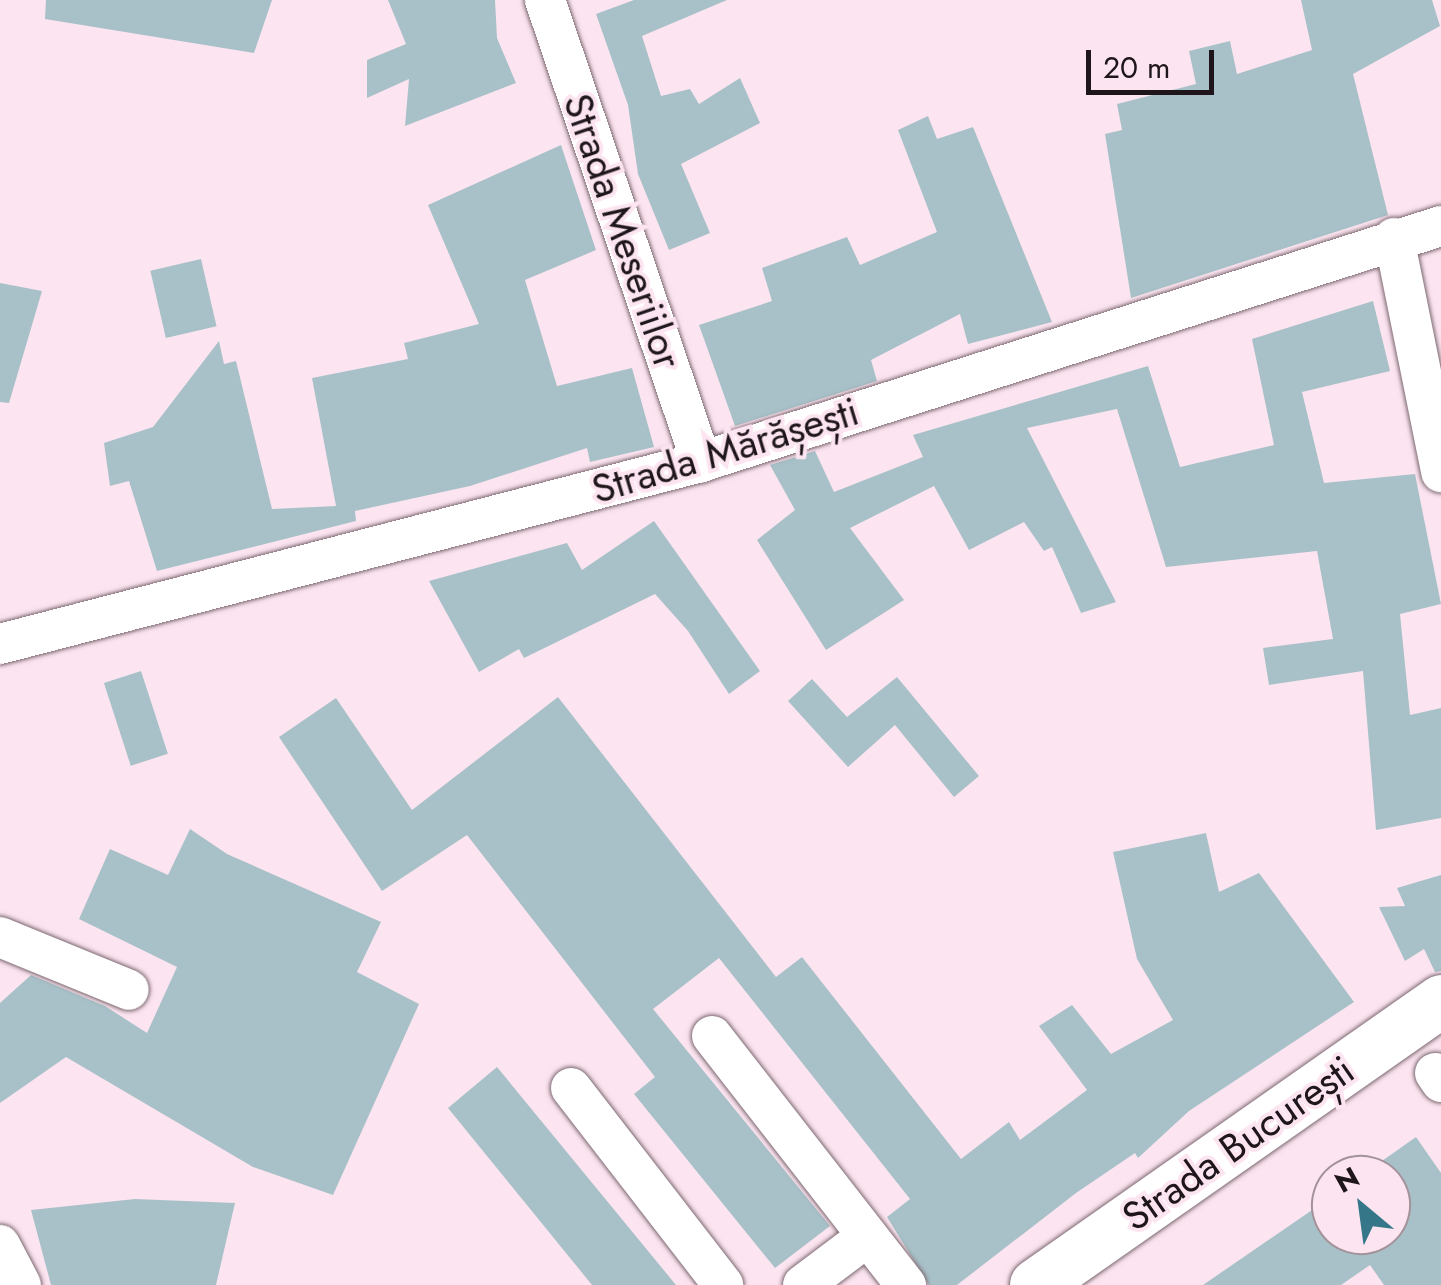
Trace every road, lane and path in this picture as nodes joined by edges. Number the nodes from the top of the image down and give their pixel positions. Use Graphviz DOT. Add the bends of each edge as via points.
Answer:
graph roads {
  1 [pos="545,0"];
  2 [pos="1441,226"];
  3 [pos="1394,238"];
  4 [pos="700,462"];
  5 [pos="1441,472"];
  6 [pos="0,644"];
  7 [pos="0,937"];
  8 [pos="130,990"];
  9 [pos="1441,1001"];
  10 [pos="712,1036"];
  11 [pos="571,1088"];
  12 [pos="868,1236"];
  13 [pos="0,1245"];
  14 [pos="21,1285"];
  15 [pos="722,1285"];
  16 [pos="803,1285"];
  17 [pos="906,1285"];
  18 [pos="1036,1285"];
  1 -- 4 [label="street, Strada Meseriilor"];
  2 -- 3 [label="street, Strada Mărășești"];
  3 -- 4 [label="street, Strada Mărășești"];
  3 -- 5 [label="street"];
  4 -- 6 [label="street, Strada Mărășești"];
  7 -- 8 [label="street"];
  9 -- 18 [label="main road, Strada București"];
  10 -- 12 [label="street"];
  11 -- 15 [label="street"];
  12 -- 16 [label="street"];
  12 -- 17 [label="street"];
  13 -- 14 [label="street"];
}
